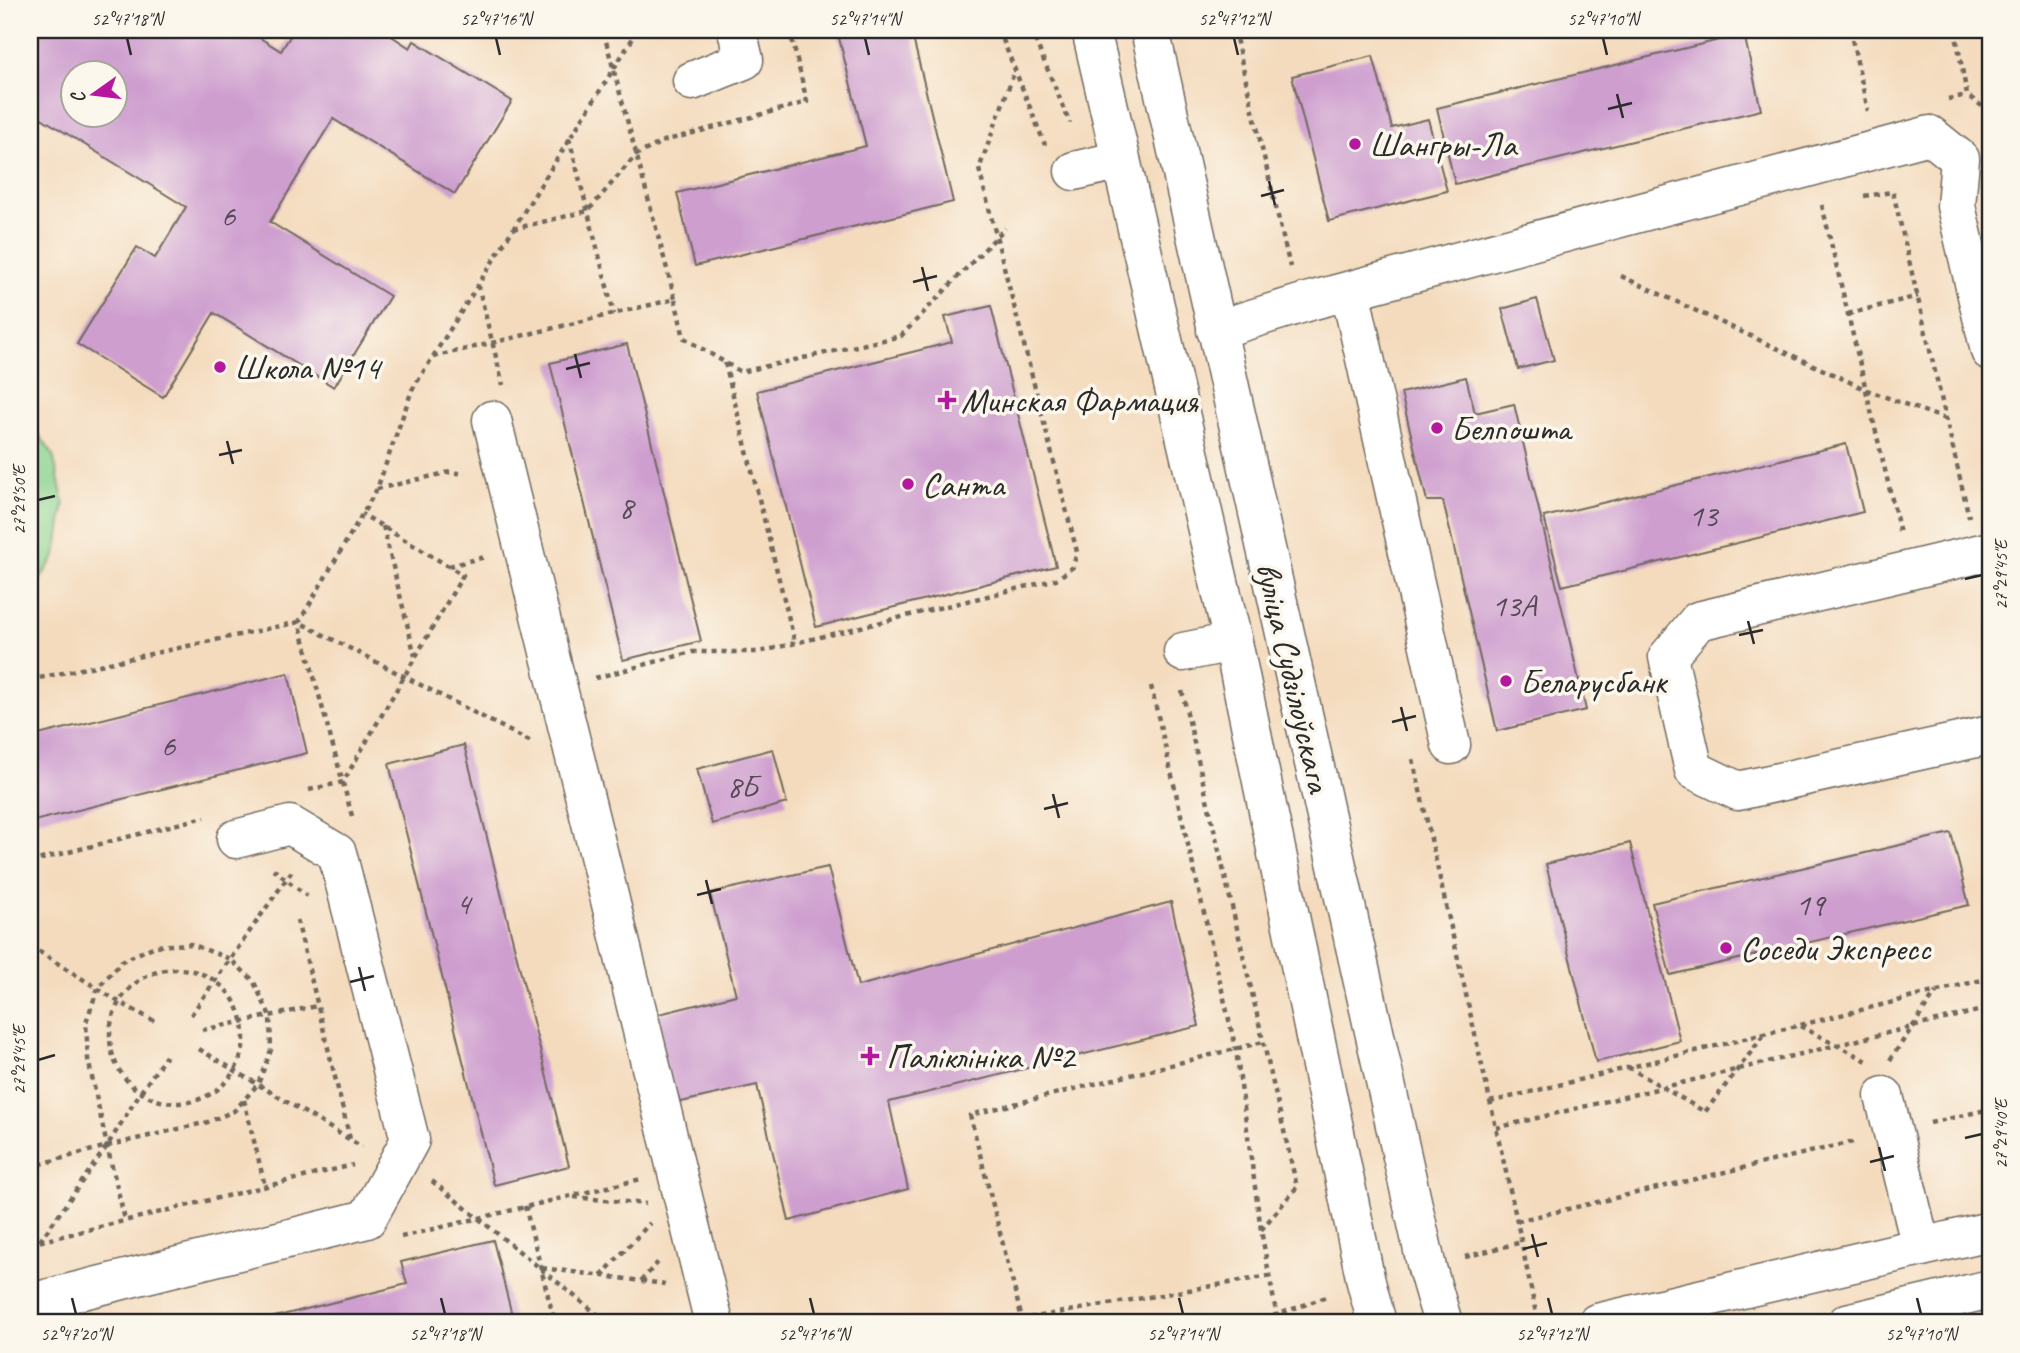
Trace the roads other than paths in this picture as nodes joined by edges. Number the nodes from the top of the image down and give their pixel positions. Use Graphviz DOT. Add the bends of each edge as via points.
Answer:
graph roads {
  1 [pos="737,30"];
  2 [pos="1091,30"];
  3 [pos="1150,30"];
  4 [pos="692,81"];
  5 [pos="1975,156"];
  6 [pos="1121,160"];
  7 [pos="1061,164"];
  8 [pos="1350,290"];
  9 [pos="1216,330"];
  10 [pos="1990,351"];
  11 [pos="492,419"];
  12 [pos="1981,538"];
  13 [pos="1233,642"];
  14 [pos="1181,666"];
  15 [pos="1990,735"];
  16 [pos="1451,745"];
  17 [pos="224,827"];
  18 [pos="1883,1090"];
  19 [pos="1990,1231"];
  20 [pos="1921,1247"];
  21 [pos="1990,1289"];
  22 [pos="30,1303"];
  23 [pos="714,1323"];
  24 [pos="1377,1323"];
  25 [pos="1443,1323"];
  26 [pos="1597,1323"];
  27 [pos="1847,1323"];
  1 -- 4 [label="main road" via="744,60"];
  2 -- 6 [label="main road, вуліца Судзілоўскага"];
  3 -- 9 [label="main road, вуліца Судзілоўскага"];
  5 -- 8 [label="main road" via="1930,135"];
  5 -- 10 [label="main road" via="1956,205"];
  6 -- 7 [label="main road"];
  6 -- 13 [label="main road, вуліца Судзілоўскага"];
  8 -- 9 [label="main road"];
  8 -- 16 [label="main road"];
  9 -- 25 [label="main road, вуліца Судзілоўскага"];
  11 -- 23 [label="main road"];
  12 -- 15 [label="main road" via="1698,621 1668,657 1695,770 1738,790"];
  13 -- 14 [label="main road"];
  13 -- 24 [label="main road, вуліца Судзілоўскага"];
  17 -- 22 [label="main road" via="290,825 337,853 410,1140 367,1219"];
  18 -- 20 [label="main road"];
  19 -- 20 [label="main road"];
  20 -- 26 [label="main road"];
  21 -- 27 [label="main road"];
}
